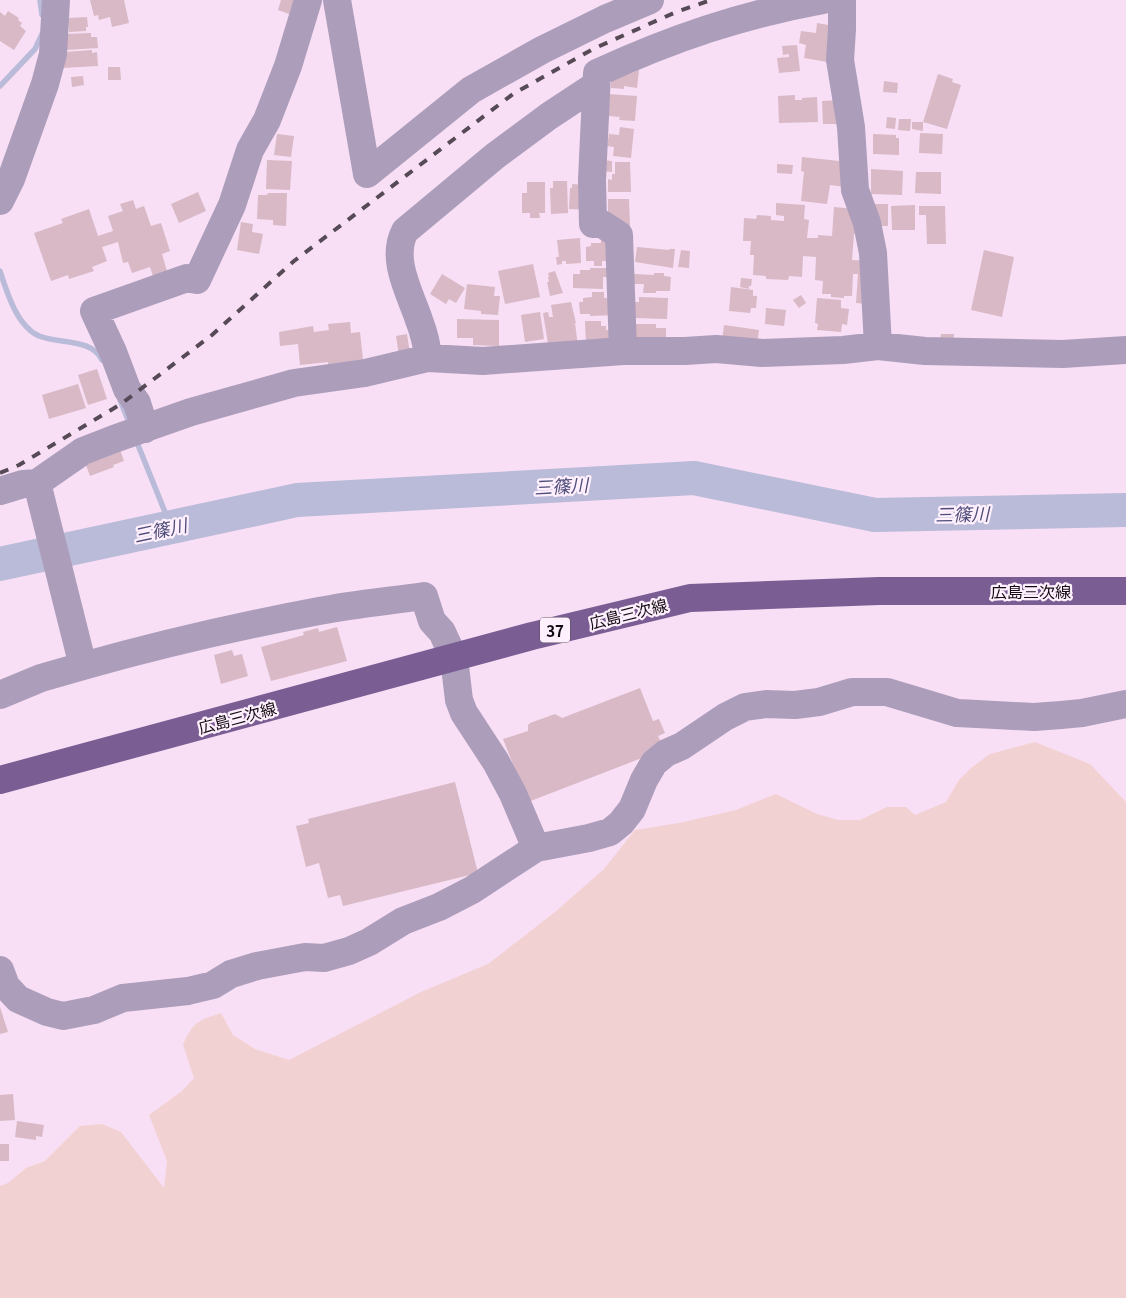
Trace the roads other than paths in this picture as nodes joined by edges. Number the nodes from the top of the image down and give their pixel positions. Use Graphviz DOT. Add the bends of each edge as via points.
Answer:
graph roads {
  1 [pos="56,0"];
  2 [pos="308,0"];
  3 [pos="337,0"];
  4 [pos="650,0"];
  5 [pos="823,0"];
  6 [pos="842,0"];
  7 [pos="596,85"];
  8 [pos="0,202"];
  9 [pos="878,346"];
  10 [pos="1126,350"];
  11 [pos="622,351"];
  12 [pos="428,358"];
  13 [pos="145,429"];
  14 [pos="38,487"];
  15 [pos="0,491"];
  16 [pos="1126,591"];
  17 [pos="454,658"];
  18 [pos="81,661"];
  19 [pos="0,695"];
  20 [pos="1126,704"];
  21 [pos="0,780"];
  22 [pos="536,848"];
  23 [pos="0,973"];
  1 -- 8 [label="street" via="53,54 11,179"];
  2 -- 13 [label="street" via="288,66 250,150 232,205 197,280 187,278 94,311 127,389 137,403"];
  3 -- 4 [label="street" via="367,174 471,90 542,50"];
  5 -- 7 [label="street" via="750,15 684,36 597,74"];
  6 -- 9 [label="street" via="840,60 851,127 854,190 867,223 873,252"];
  7 -- 11 [label="street" via="593,224 602,224 619,235"];
  7 -- 12 [label="street" via="502,151 405,231 401,239 404,280 426,342"];
  9 -- 10 [label="street" via="926,351 1063,354"];
  9 -- 11 [label="street" via="770,353 716,349"];
  11 -- 12 [label="street" via="483,361"];
  12 -- 13 [label="street" via="365,373 294,383 191,412"];
  13 -- 14 [label="street" via="84,451"];
  14 -- 15 [label="street" via="23,484"];
  14 -- 18 [label="street"];
  16 -- 17 [label="main road, 広島三次線 / 37" via="879,591 690,598"];
  17 -- 18 [label="street" via="442,632 432,621 424,596 321,611"];
  17 -- 21 [label="main road, 広島三次線 / 37"];
  17 -- 22 [label="street" via="461,707 496,762"];
  18 -- 19 [label="street"];
  20 -- 22 [label="street" via="1052,716 977,714 957,712 887,692 852,692 819,702 745,707 725,716 654,763 632,809 610,832"];
  22 -- 23 [label="street" via="472,890 349,951 324,958 305,957 257,966 188,992 123,998 94,1010 62,1016 18,999"];
}
